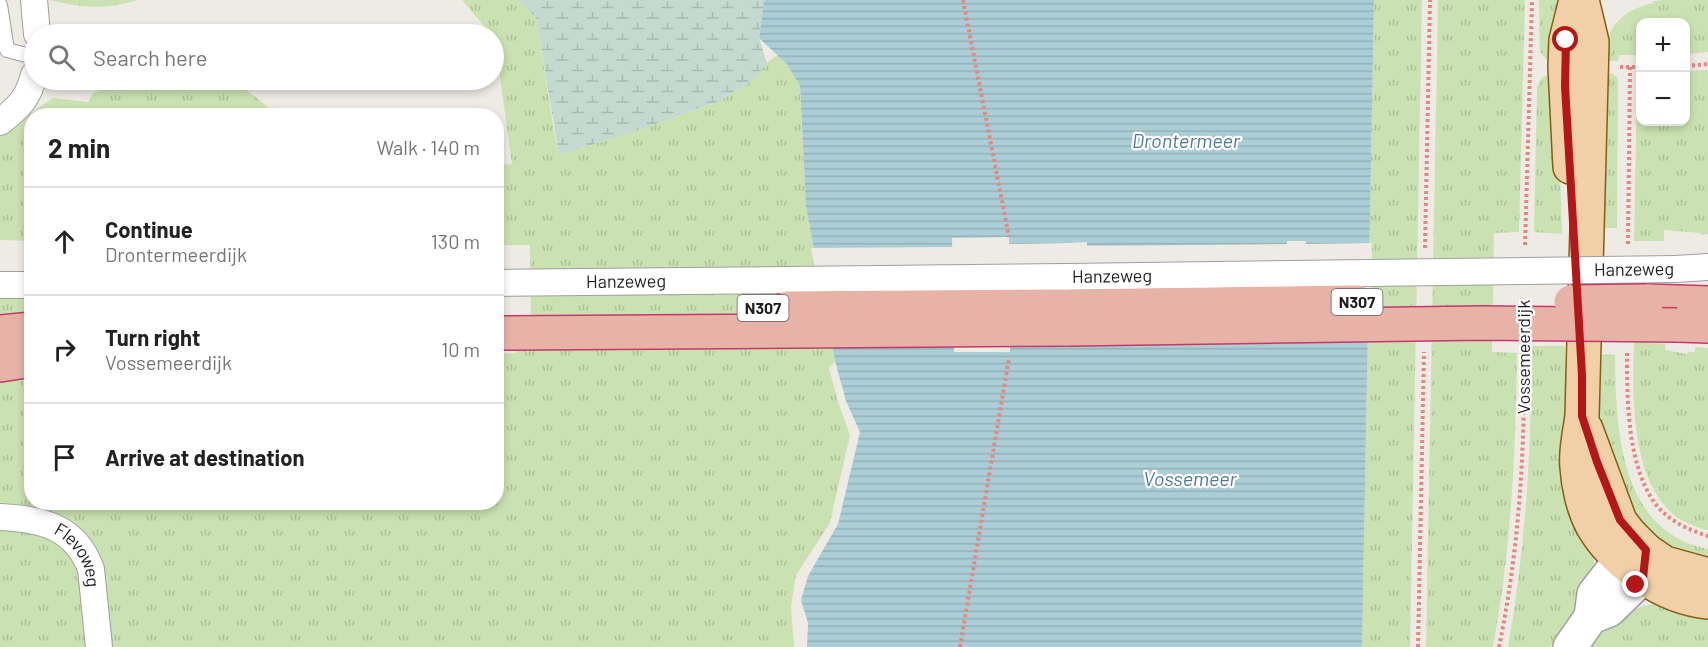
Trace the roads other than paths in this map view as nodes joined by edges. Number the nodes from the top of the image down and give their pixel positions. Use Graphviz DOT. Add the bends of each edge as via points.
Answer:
graph roads {
  1 [pos="34,0"];
  2 [pos="1576,0"];
  3 [pos="1582,0"];
  4 [pos="0,5"];
  5 [pos="37,24"];
  6 [pos="24,54"];
  7 [pos="30,90"];
  8 [pos="0,122"];
  9 [pos="1708,267"];
  10 [pos="0,285"];
  11 [pos="24,285"];
  12 [pos="506,309"];
  13 [pos="1692,314"];
  14 [pos="24,330"];
  15 [pos="0,332"];
  16 [pos="24,361"];
  17 [pos="0,365"];
  18 [pos="1582,375"];
  19 [pos="0,517"];
  20 [pos="1636,562"];
  21 [pos="1708,575"];
  22 [pos="1708,602"];
  23 [pos="99,647"];
  24 [pos="1570,647"];
  1 -- 5 [label="street"];
  2 -- 18 [label="main road" via="1566,40 1565,86"];
  3 -- 18 [label="main road" via="1592,42"];
  4 -- 6 [label="lane" via="7,50"];
  7 -- 8 [label="street" via="19,107"];
  9 -- 12 [label="street, Hanzeweg, bridge"];
  10 -- 11 [label="street"];
  12 -- 13 [label="highway, Hanzeweg / N307, bridge" via="1068,329 1471,324"];
  14 -- 15 [label="highway"];
  16 -- 17 [label="highway"];
  18 -- 20 [label="main road" via="1582,416"];
  19 -- 23 [label="street, Flevoweg" via="39,520 76,542 91,569"];
  20 -- 21 [label="main road" via="1665,562"];
  20 -- 22 [label="main road" via="1679,597"];
  20 -- 24 [label="street" via="1594,594 1591,617"];
}
